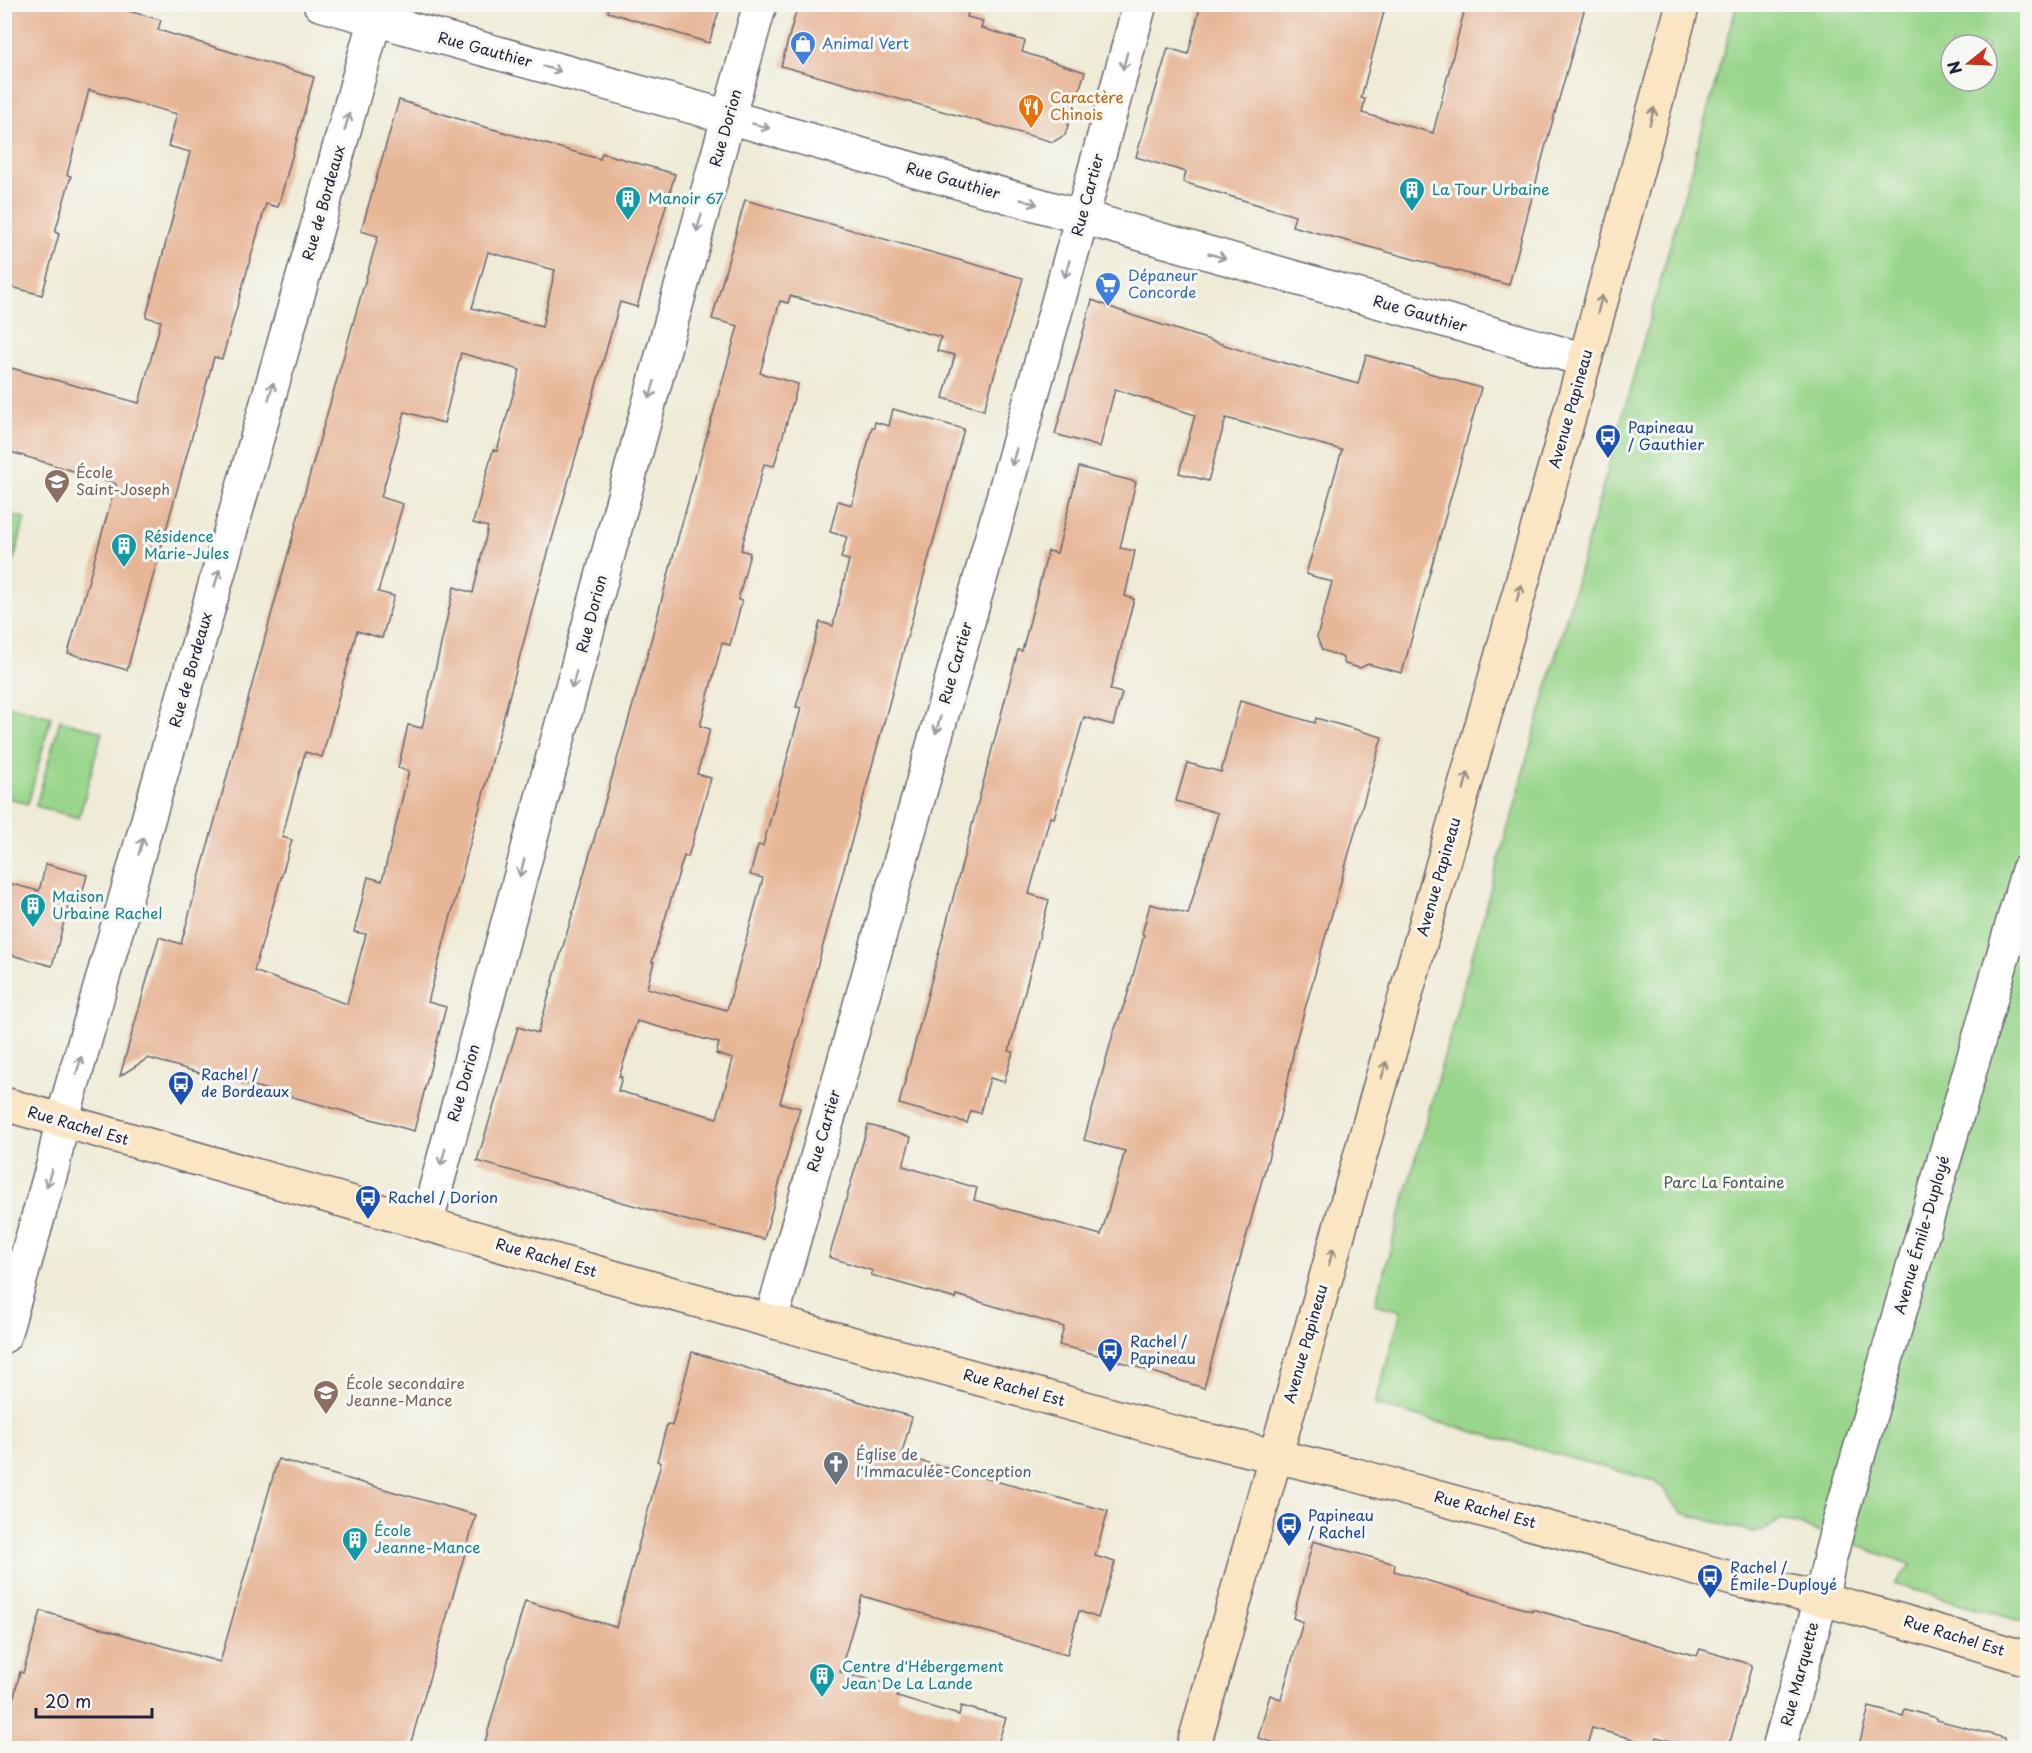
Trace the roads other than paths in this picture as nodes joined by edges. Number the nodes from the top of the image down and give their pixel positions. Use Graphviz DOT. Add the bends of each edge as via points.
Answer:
graph roads {
  1 [pos="320,4"];
  2 [pos="760,4"];
  3 [pos="1140,4"];
  4 [pos="1683,4"];
  5 [pos="377,12"];
  6 [pos="729,117"];
  7 [pos="1082,217"];
  8 [pos="1585,360"];
  9 [pos="2028,870"];
  10 [pos="4,1104"];
  11 [pos="62,1121"];
  12 [pos="426,1224"];
  13 [pos="771,1321"];
  14 [pos="4,1336"];
  15 [pos="1275,1455"];
  16 [pos="1821,1600"];
  17 [pos="2028,1659"];
  18 [pos="1193,1749"];
  19 [pos="1779,1749"];
  1 -- 5 [label="street, Rue Gauthier"];
  2 -- 6 [label="street, Rue Dorion"];
  3 -- 7 [label="street, Rue Cartier, one-way"];
  8 -- 4 [label="main road, Avenue Papineau, one-way"];
  5 -- 6 [label="street, Rue Gauthier, one-way"];
  11 -- 5 [label="street, Rue de Bordeaux, one-way"];
  6 -- 7 [label="street, Rue Gauthier, one-way"];
  6 -- 12 [label="street, Rue Dorion, one-way"];
  7 -- 8 [label="street, Rue Gauthier, one-way"];
  7 -- 13 [label="street, Rue Cartier, one-way"];
  15 -- 8 [label="main road, Avenue Papineau, one-way"];
  9 -- 16 [label="street, Avenue Émile-Duployé" via="1849,1485"];
  10 -- 11 [label="main road, Rue Rachel Est"];
  11 -- 12 [label="main road, Rue Rachel Est"];
  11 -- 14 [label="street, Rue de Bordeaux, one-way"];
  12 -- 13 [label="main road, Rue Rachel Est"];
  13 -- 15 [label="main road, Rue Rachel Est" via="1172,1432"];
  15 -- 16 [label="main road, Rue Rachel Est"];
  15 -- 18 [label="main road, Avenue Papineau"];
  16 -- 17 [label="main road, Rue Rachel Est"];
  16 -- 19 [label="street, Rue Marquette"];
}
